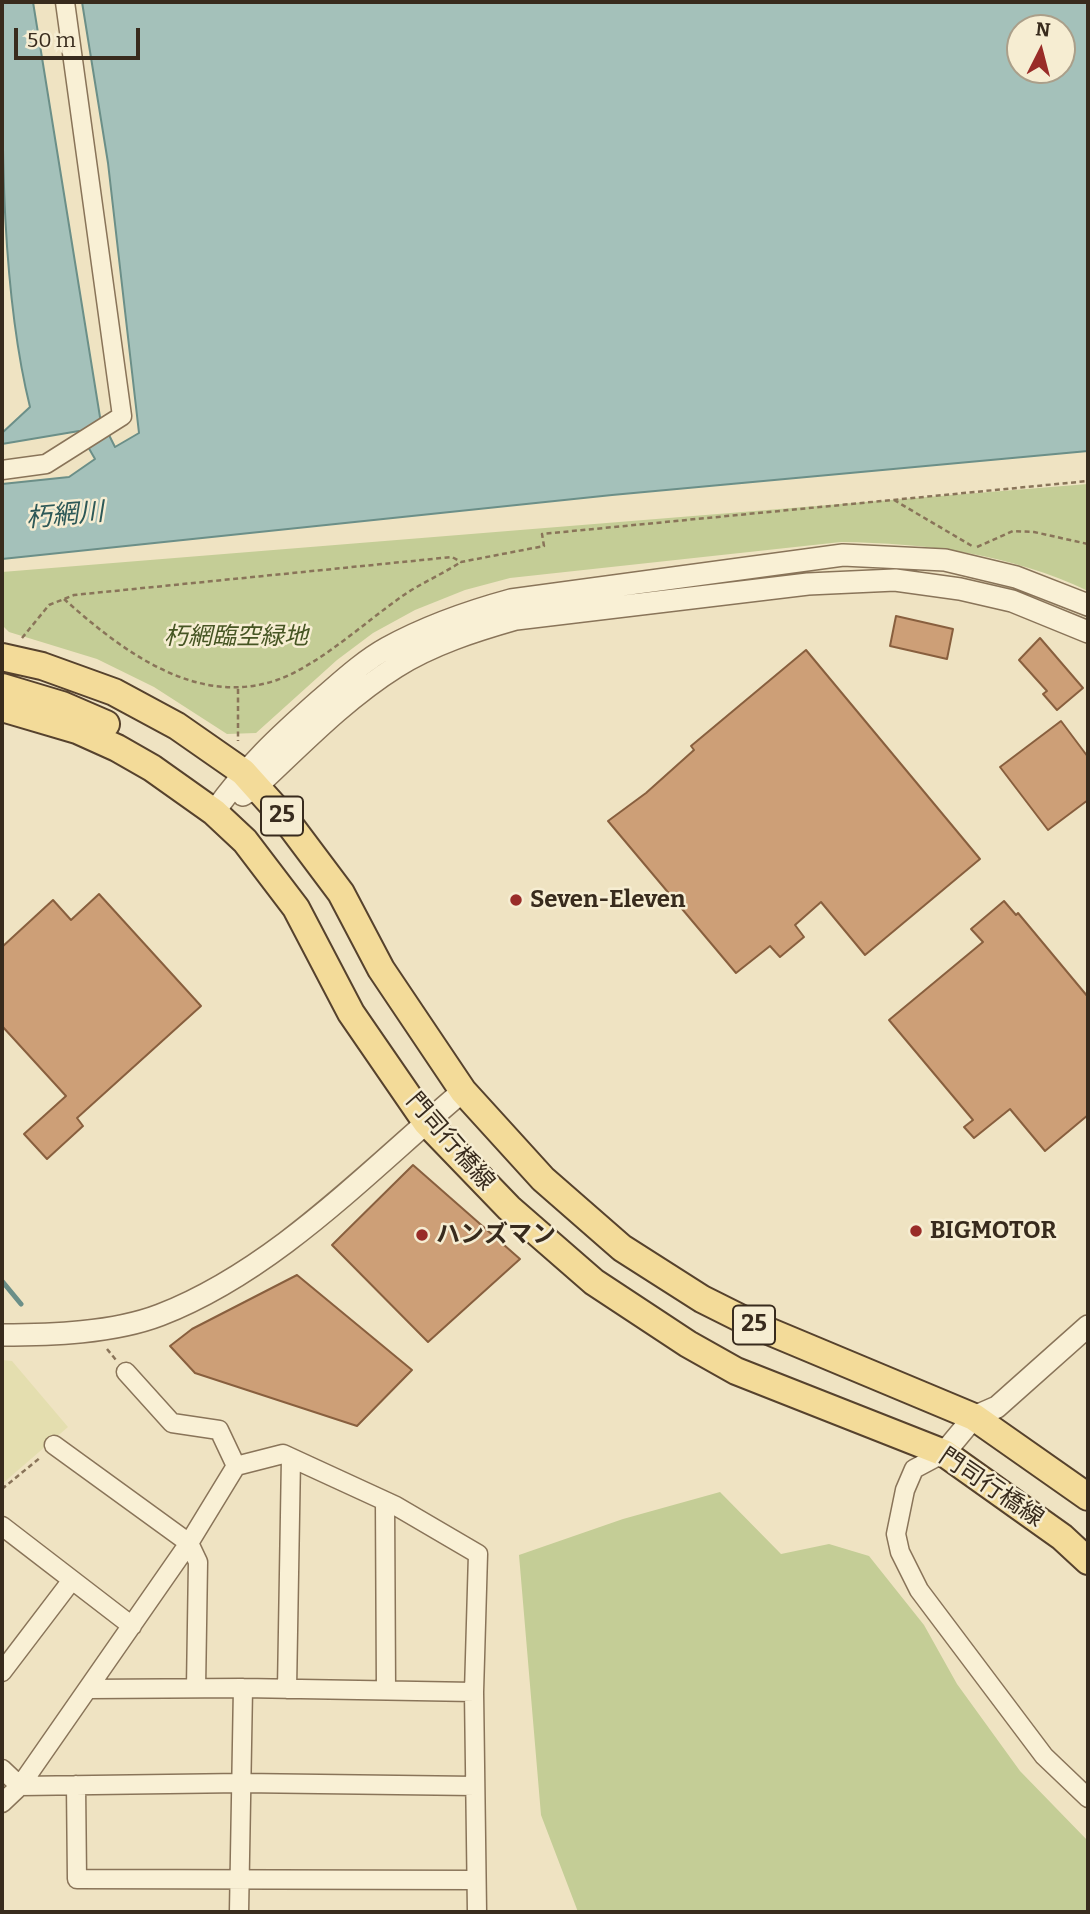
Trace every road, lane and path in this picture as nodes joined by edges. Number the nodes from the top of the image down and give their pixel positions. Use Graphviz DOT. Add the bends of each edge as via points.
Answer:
graph roads {
  1 [pos="65,2"];
  2 [pos="2,470"];
  3 [pos="1088,481"];
  4 [pos="894,500"];
  5 [pos="1088,544"];
  6 [pos="975,548"];
  7 [pos="945,560"];
  8 [pos="461,562"];
  9 [pos="64,599"];
  10 [pos="1088,605"];
  11 [pos="1088,632"];
  12 [pos="11,650"];
  13 [pos="2,687"];
  14 [pos="238,689"];
  15 [pos="2,708"];
  16 [pos="238,743"];
  17 [pos="250,779"];
  18 [pos="214,812"];
  19 [pos="463,1091"];
  20 [pos="426,1122"];
  21 [pos="1088,1326"];
  22 [pos="2,1335"];
  23 [pos="126,1372"];
  24 [pos="974,1417"];
  25 [pos="54,1445"];
  26 [pos="944,1453"];
  27 [pos="291,1458"];
  28 [pos="236,1466"];
  29 [pos="2,1489"];
  30 [pos="1088,1497"];
  31 [pos="385,1501"];
  32 [pos="2,1526"];
  33 [pos="190,1543"];
  34 [pos="1088,1561"];
  35 [pos="72,1580"];
  36 [pos="132,1626"];
  37 [pos="2,1672"];
  38 [pos="196,1688"];
  39 [pos="243,1688"];
  40 [pos="88,1689"];
  41 [pos="287,1689"];
  42 [pos="386,1690"];
  43 [pos="474,1692"];
  44 [pos="2,1769"];
  45 [pos="242,1783"];
  46 [pos="76,1785"];
  47 [pos="20,1786"];
  48 [pos="475,1786"];
  49 [pos="1088,1798"];
  50 [pos="2,1803"];
  51 [pos="240,1877"];
  52 [pos="476,1880"];
  53 [pos="239,1912"];
  54 [pos="477,1912"];
  1 -- 2 [label="street" via="122,416 46,464"];
  3 -- 4 [label="path"];
  4 -- 6 [label="path"];
  4 -- 8 [label="path" via="542,534 544,546"];
  5 -- 6 [label="path" via="1013,531"];
  6 -- 7 [label="path"];
  7 -- 10 [label="street" via="1016,577"];
  7 -- 17 [label="street" via="844,555 511,600 458,615 384,650 346,677"];
  8 -- 9 [label="path" via="452,556"];
  8 -- 14 [label="path" via="404,594 310,662 278,680"];
  9 -- 12 [label="path" via="49,605"];
  9 -- 14 [label="path" via="141,660 189,680"];
  11 -- 17 [label="street" via="1012,601 895,580 808,584 516,619 469,633 397,666"];
  12 -- 17 [label="main road, 門司行橋線 / 25" via="114,692 177,726"];
  13 -- 18 [label="main road" via="62,705 144,744 180,769"];
  14 -- 16 [label="path"];
  15 -- 18 [label="main road, 門司行橋線 / 25" via="77,730 117,748"];
  17 -- 18 [label="street"];
  17 -- 19 [label="main road, 門司行橋線 / 25" via="341,893 381,969"];
  18 -- 20 [label="main road, 門司行橋線 / 25" via="245,841 296,908 351,1013"];
  19 -- 20 [label="street"];
  19 -- 24 [label="main road, 門司行橋線 / 25" via="543,1179 622,1248 702,1299 754,1325"];
  20 -- 22 [label="street" via="304,1227 231,1280 158,1316 66,1336"];
  20 -- 26 [label="main road, 門司行橋線 / 25" via="509,1209 594,1282 688,1344 736,1370"];
  21 -- 24 [label="street" via="998,1407"];
  23 -- 28 [label="street" via="172,1423 219,1430"];
  24 -- 26 [label="street"];
  24 -- 30 [label="main road, 門司行橋線 / 25"];
  25 -- 29 [label="path"];
  25 -- 33 [label="street"];
  26 -- 34 [label="main road, 門司行橋線 / 25" via="1062,1537"];
  26 -- 49 [label="street" via="914,1469 896,1534 900,1552 919,1590 1044,1756"];
  27 -- 28 [label="street" via="283,1454"];
  27 -- 31 [label="street"];
  27 -- 41 [label="street"];
  28 -- 33 [label="street"];
  31 -- 42 [label="street"];
  31 -- 43 [label="street" via="478,1554"];
  32 -- 35 [label="street"];
  33 -- 36 [label="street"];
  33 -- 38 [label="street" via="198,1562"];
  35 -- 36 [label="street"];
  35 -- 37 [label="street"];
  36 -- 40 [label="street"];
  38 -- 39 [label="street"];
  38 -- 40 [label="street"];
  39 -- 41 [label="street"];
  39 -- 45 [label="street"];
  40 -- 47 [label="street"];
  41 -- 42 [label="street"];
  42 -- 43 [label="street"];
  43 -- 48 [label="street"];
  44 -- 47 [label="street"];
  45 -- 46 [label="street"];
  45 -- 48 [label="street"];
  45 -- 51 [label="street"];
  46 -- 47 [label="street"];
  46 -- 51 [label="street" via="77,1878"];
  47 -- 50 [label="street"];
  48 -- 52 [label="street"];
  51 -- 52 [label="street"];
  51 -- 53 [label="street"];
  52 -- 54 [label="street"];
}
